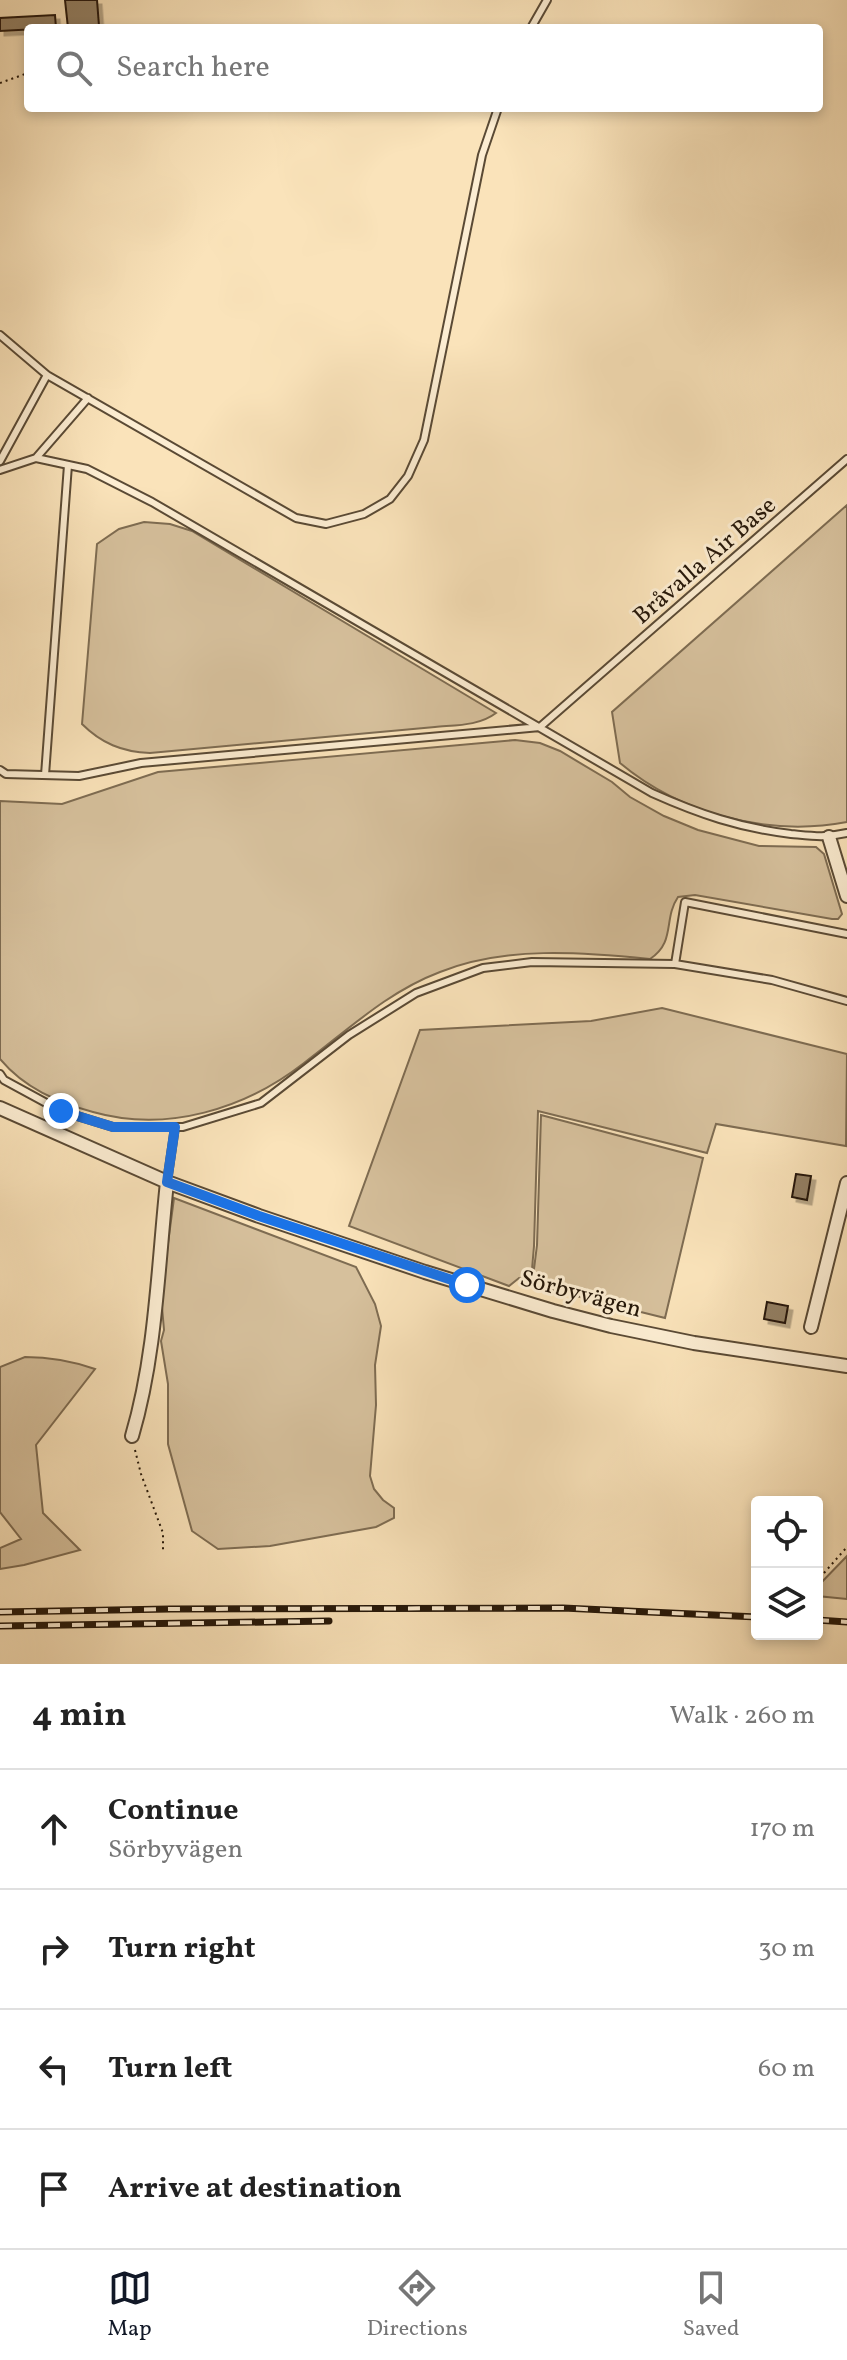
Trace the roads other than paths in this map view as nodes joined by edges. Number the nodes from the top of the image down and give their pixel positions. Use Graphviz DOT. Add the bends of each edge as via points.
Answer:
graph roads {
  1 [pos="547,0"];
  2 [pos="533,24"];
  3 [pos="497,112"];
  4 [pos="0,335"];
  5 [pos="47,375"];
  6 [pos="88,398"];
  7 [pos="36,458"];
  8 [pos="847,459"];
  9 [pos="0,461"];
  10 [pos="68,465"];
  11 [pos="0,470"];
  12 [pos="540,727"];
  13 [pos="0,770"];
  14 [pos="45,775"];
  15 [pos="847,833"];
  16 [pos="829,837"];
  17 [pos="847,896"];
  18 [pos="847,934"];
  19 [pos="675,964"];
  20 [pos="847,1001"];
  21 [pos="1,1078"];
  22 [pos="0,1108"];
  23 [pos="175,1127"];
  24 [pos="167,1182"];
  25 [pos="847,1183"];
  26 [pos="811,1327"];
  27 [pos="847,1366"];
  28 [pos="132,1436"];
  1 -- 2 [label="lane"];
  3 -- 6 [label="lane" via="482,155 424,440 408,476 390,499 364,514 326,524 296,518"];
  4 -- 5 [label="lane"];
  5 -- 6 [label="lane"];
  5 -- 9 [label="lane"];
  6 -- 7 [label="lane"];
  7 -- 10 [label="lane"];
  7 -- 11 [label="lane"];
  8 -- 12 [label="lane, Bråvalla Air Base"];
  10 -- 12 [label="lane" via="152,502"];
  10 -- 14 [label="lane"];
  12 -- 14 [label="lane" via="141,763 79,776"];
  12 -- 16 [label="lane" via="696,813 755,830"];
  13 -- 14 [label="lane"];
  15 -- 16 [label="lane"];
  16 -- 17 [label="street"];
  18 -- 19 [label="lane" via="685,902"];
  19 -- 20 [label="lane" via="772,980"];
  19 -- 23 [label="lane" via="532,962 483,968 416,993 349,1035 261,1103"];
  21 -- 23 [label="lane" via="61,1111 113,1127"];
  22 -- 24 [label="street, Sörbyvägen"];
  23 -- 24 [label="lane"];
  24 -- 27 [label="street, Sörbyvägen" via="553,1311 694,1343"];
  24 -- 28 [label="street" via="152,1339"];
  25 -- 26 [label="street"];
}
